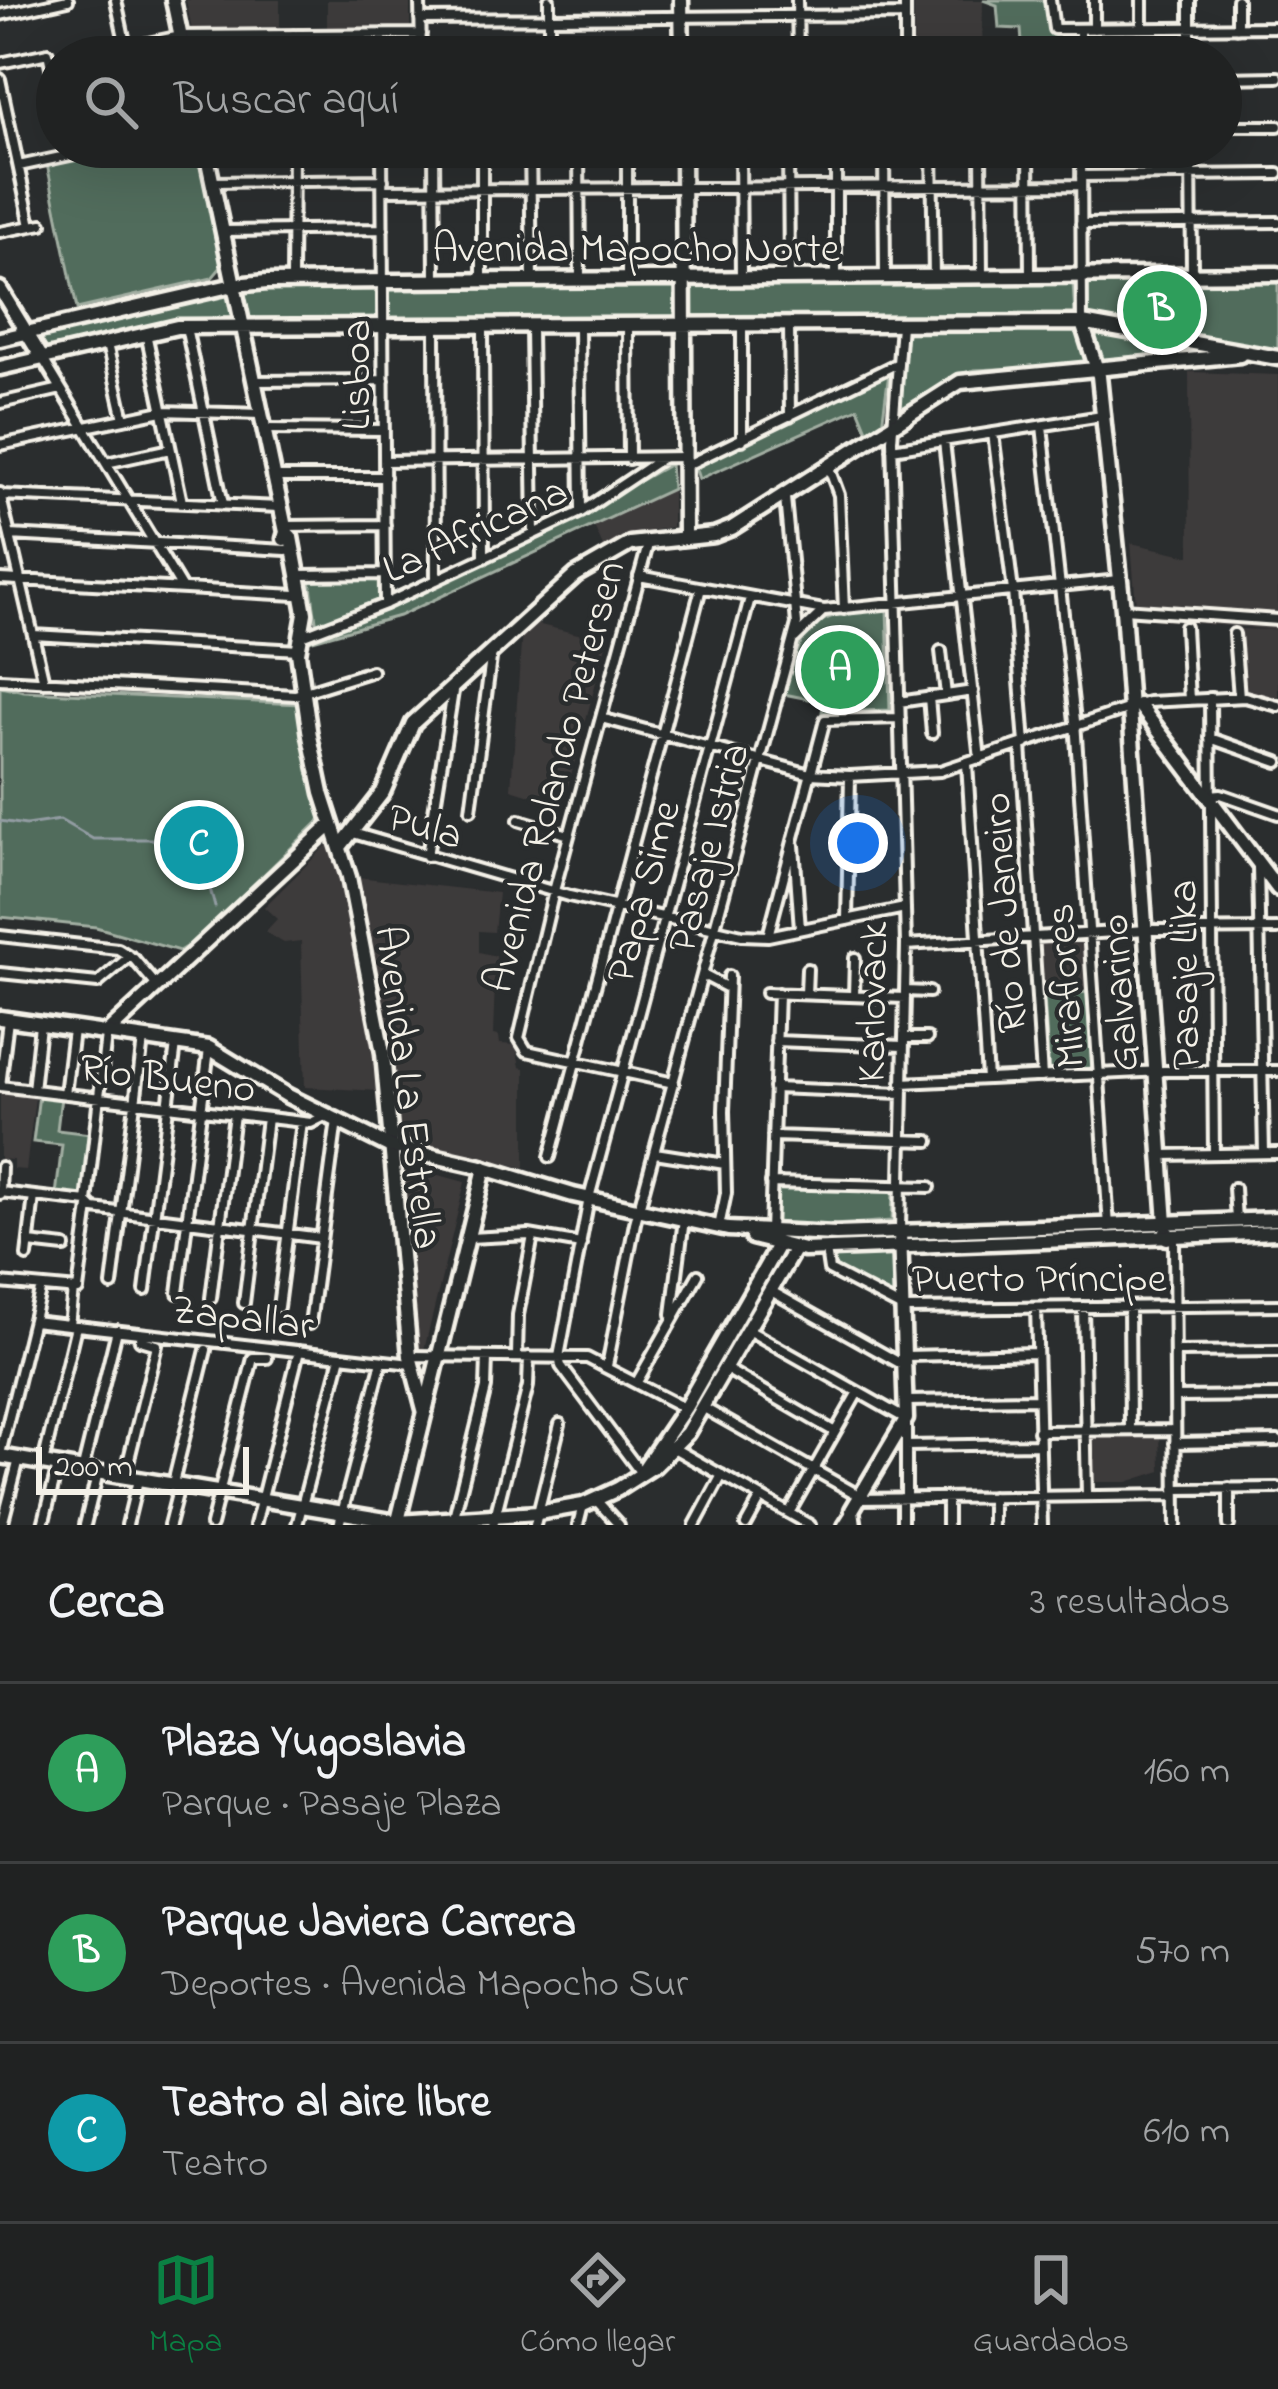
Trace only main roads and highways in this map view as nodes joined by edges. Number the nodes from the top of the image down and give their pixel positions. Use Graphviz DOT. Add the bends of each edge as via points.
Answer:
graph roads {
  1 [pos="173,0"];
  2 [pos="681,0"];
  3 [pos="181,36"];
  4 [pos="682,36"];
  5 [pos="209,168"];
  6 [pos="683,168"];
  7 [pos="1278,274"];
  8 [pos="684,278"];
  9 [pos="234,285"];
  10 [pos="0,289"];
  11 [pos="1082,323"];
  12 [pos="684,326"];
  13 [pos="243,330"];
  14 [pos="26,332"];
  15 [pos="0,338"];
  16 [pos="1250,353"];
  17 [pos="42,358"];
  18 [pos="1278,358"];
  19 [pos="0,368"];
  20 [pos="1098,368"];
  21 [pos="285,529"];
  22 [pos="686,538"];
  23 [pos="301,639"];
  24 [pos="1144,711"];
  25 [pos="1134,743"];
  26 [pos="332,835"];
  27 [pos="1277,886"];
  28 [pos="4,1019"];
  29 [pos="106,1034"];
  30 [pos="389,1146"];
  31 [pos="485,1168"];
  32 [pos="1278,1219"];
  33 [pos="1034,1227"];
  34 [pos="900,1232"];
  35 [pos="1278,1232"];
  36 [pos="1109,1233"];
  37 [pos="1169,1233"];
  38 [pos="774,1239"];
  39 [pos="1034,1243"];
  40 [pos="903,1248"];
  41 [pos="794,1250"];
  42 [pos="425,1413"];
  43 [pos="669,1445"];
  44 [pos="0,1455"];
  45 [pos="341,1519"];
  46 [pos="536,1519"];
  47 [pos="495,1521"];
  48 [pos="453,1522"];
  49 [pos="398,1524"];
  50 [pos="854,1525"];
  1 -- 3 [label="main road"];
  2 -- 4 [label="main road"];
  5 -- 9 [label="main road, Avenida La Estrella"];
  6 -- 8 [label="main road, Avenida Rolando Petersen"];
  7 -- 8 [label="main road, Avenida Mapocho Norte"];
  8 -- 9 [label="main road, Avenida Mapocho Norte"];
  8 -- 12 [label="main road, Avenida Rolando Petersen"];
  9 -- 13 [label="main road, Avenida La Estrella"];
  9 -- 14 [label="main road, Avenida Mapocho Norte"];
  10 -- 14 [label="main road"];
  11 -- 12 [label="main road"];
  11 -- 16 [label="main road"];
  11 -- 20 [label="main road, Galvarino"];
  12 -- 13 [label="main road"];
  12 -- 22 [label="main road, Avenida Rolando Petersen"];
  13 -- 17 [label="main road" via="186,327"];
  13 -- 21 [label="main road, Avenida La Estrella"];
  14 -- 15 [label="main road, Avenida Mapocho Norte"];
  14 -- 17 [label="main road"];
  16 -- 18 [label="main road"];
  16 -- 20 [label="main road"];
  17 -- 19 [label="main road"];
  20 -- 22 [label="main road" via="960,382 785,498 722,532"];
  20 -- 24 [label="main road, Galvarino" via="1126,651"];
  21 -- 23 [label="main road, Avenida La Estrella"];
  21 -- 23 [label="main road, Avenida La Estrella" via="305,614"];
  22 -- 26 [label="main road" via="630,544 589,565 413,723 383,792 353,833"];
  23 -- 26 [label="main road, Avenida La Estrella" via="311,746"];
  24 -- 25 [label="main road, Galvarino"];
  24 -- 25 [label="main road, Galvarino"];
  24 -- 27 [label="main road"];
  25 -- 37 [label="main road, Galvarino"];
  26 -- 29 [label="main road"];
  26 -- 30 [label="main road, Avenida La Estrella" via="383,1053"];
  28 -- 29 [label="main road"];
  29 -- 30 [label="main road" via="209,1048"];
  30 -- 31 [label="main road"];
  30 -- 42 [label="main road, Avenida La Estrella" via="411,1360"];
  31 -- 38 [label="main road"];
  31 -- 42 [label="main road, Avenida La Estrella"];
  32 -- 37 [label="main road"];
  33 -- 34 [label="main road"];
  33 -- 36 [label="main road"];
  33 -- 39 [label="main road"];
  34 -- 38 [label="main road"];
  34 -- 40 [label="main road, Karlovack"];
  35 -- 37 [label="main road"];
  36 -- 37 [label="main road"];
  36 -- 39 [label="main road"];
  38 -- 41 [label="main road"];
  38 -- 43 [label="main road"];
  39 -- 40 [label="main road"];
  40 -- 41 [label="main road"];
  40 -- 50 [label="main road, Karlovack" via="906,1419 857,1501"];
  41 -- 43 [label="main road" via="704,1408"];
  42 -- 49 [label="main road, Avenida La Estrella"];
  43 -- 46 [label="main road" via="589,1502"];
  44 -- 45 [label="main road"];
  45 -- 49 [label="main road"];
  46 -- 47 [label="main road"];
  47 -- 48 [label="main road"];
  48 -- 49 [label="main road"];
}
